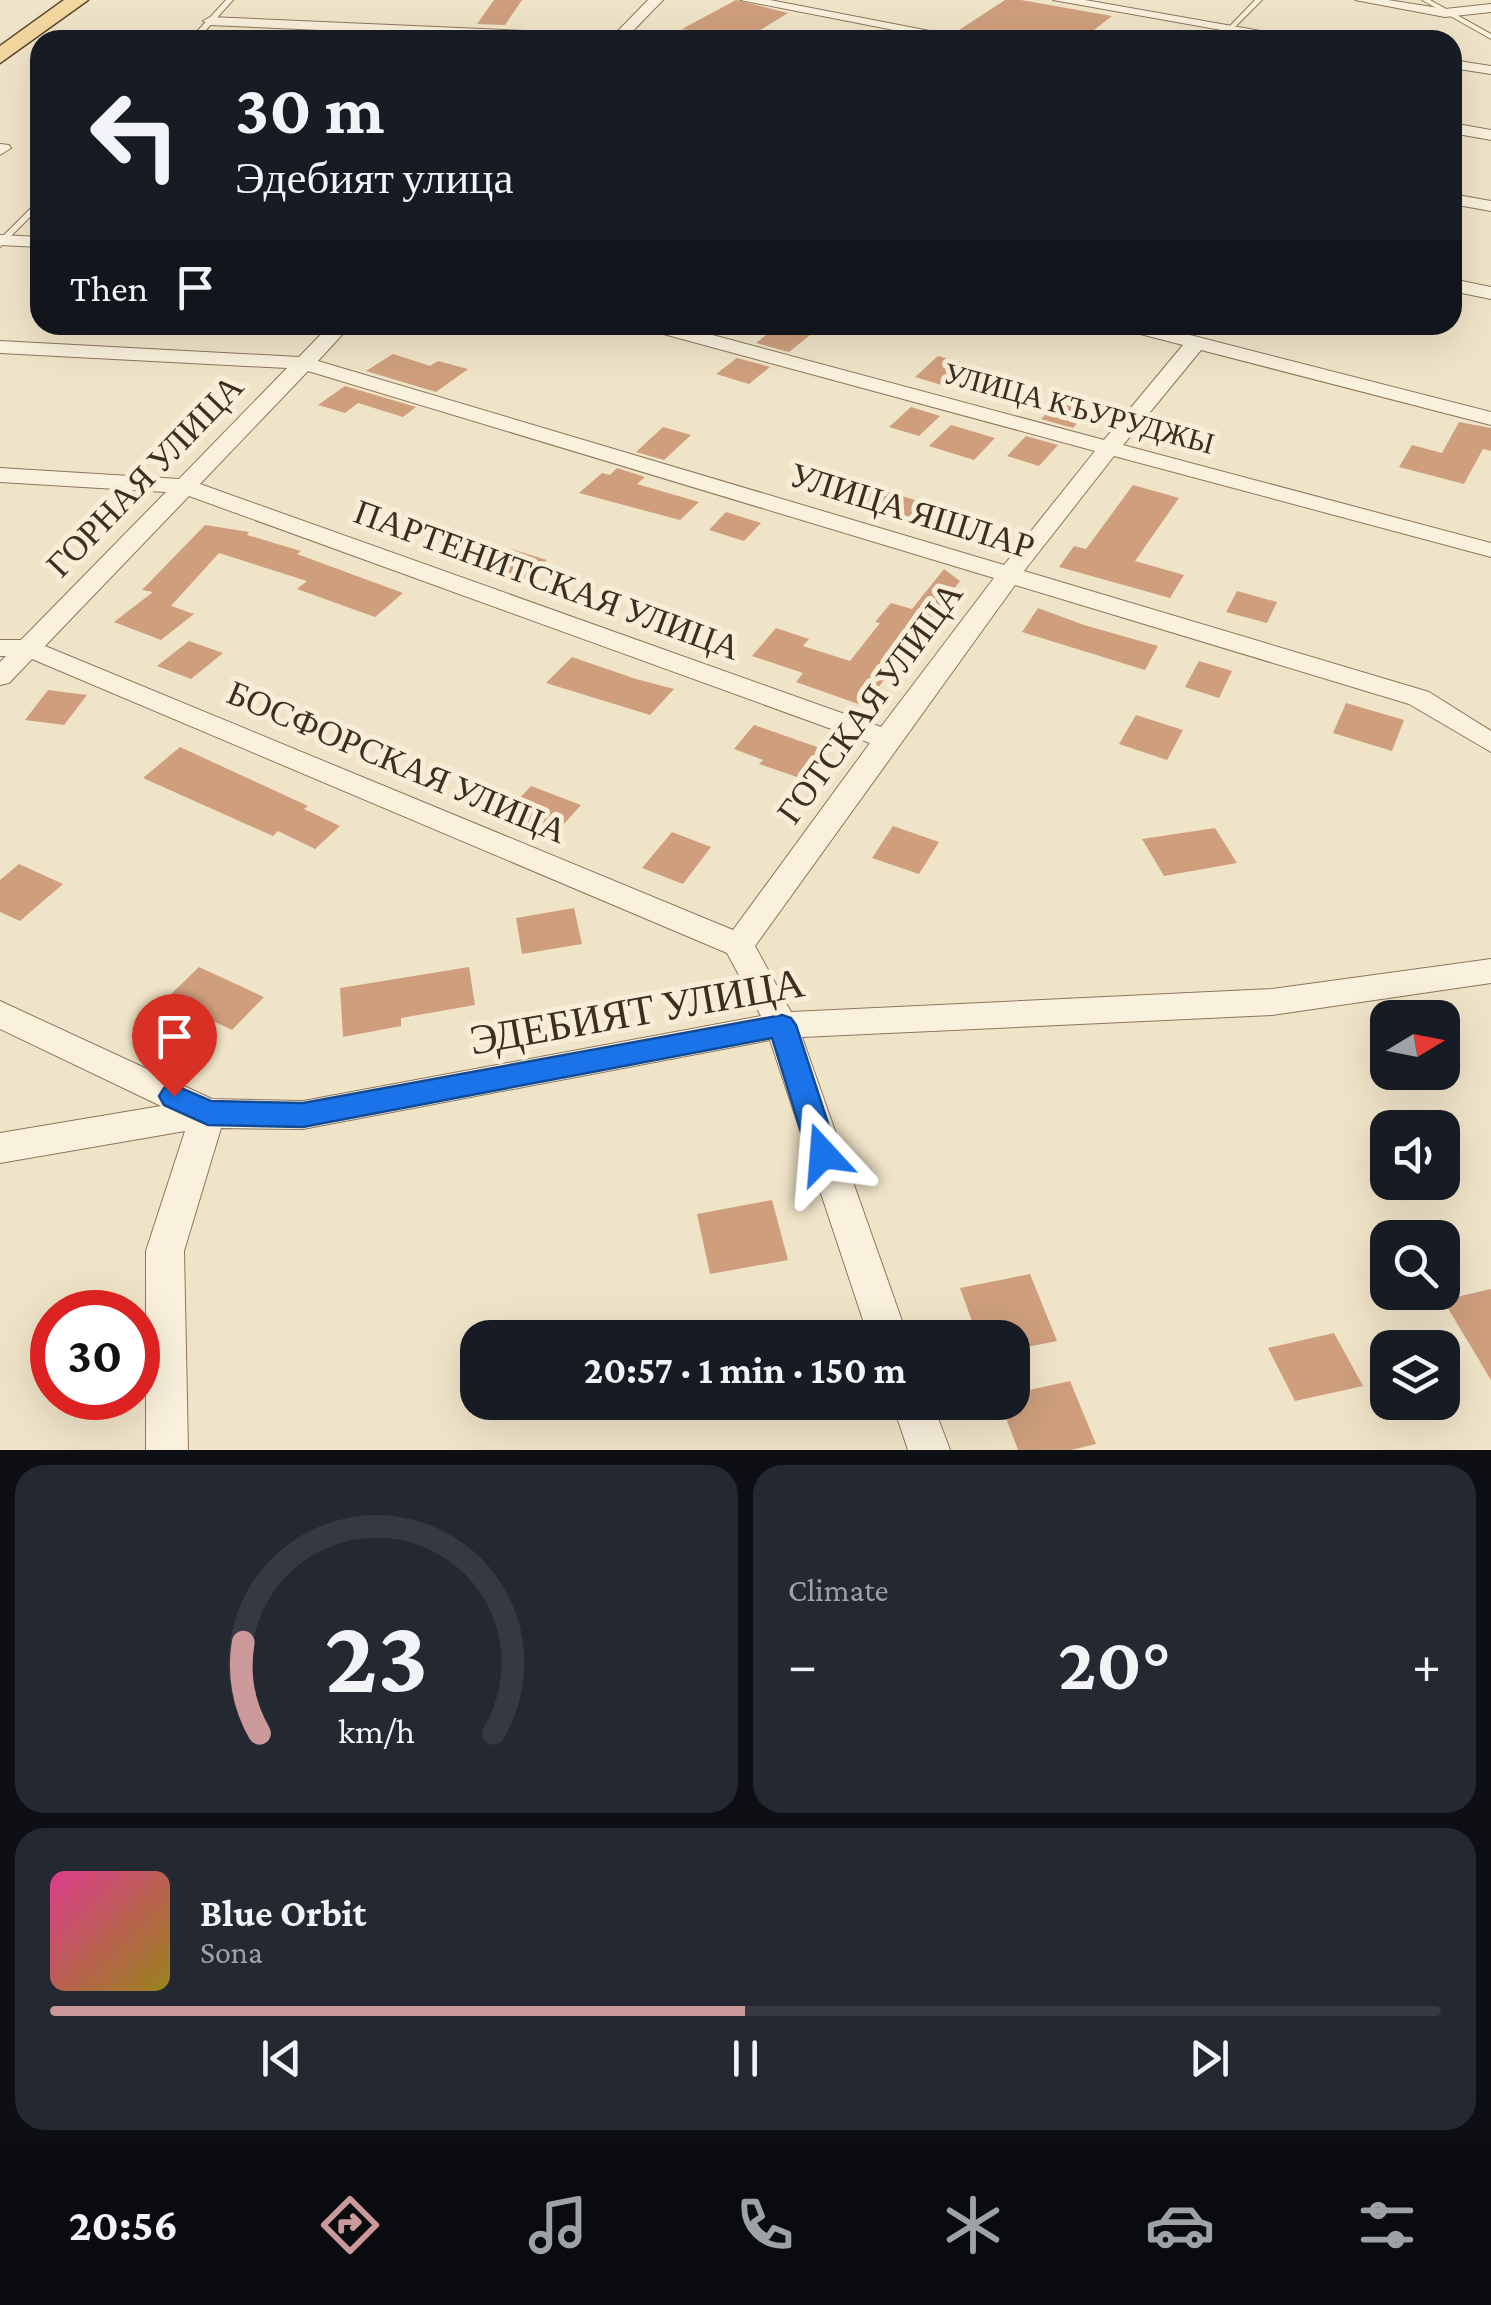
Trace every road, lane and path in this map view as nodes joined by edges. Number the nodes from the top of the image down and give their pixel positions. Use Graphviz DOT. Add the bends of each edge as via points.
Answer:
graph roads {
  1 [pos="61,0"];
  2 [pos="78,0"];
  3 [pos="230,0"];
  4 [pos="656,0"];
  5 [pos="747,0"];
  6 [pos="1060,0"];
  7 [pos="1260,0"];
  8 [pos="1362,0"];
  9 [pos="1425,0"];
  10 [pos="1491,8"];
  11 [pos="1445,13"];
  12 [pos="210,21"];
  13 [pos="1231,28"];
  14 [pos="36,30"];
  15 [pos="202,30"];
  16 [pos="427,30"];
  17 [pos="627,30"];
  18 [pos="914,30"];
  19 [pos="1243,30"];
  20 [pos="30,34"];
  21 [pos="1491,37"];
  22 [pos="0,42"];
  23 [pos="0,56"];
  24 [pos="1462,66"];
  25 [pos="1491,70"];
  26 [pos="1462,130"];
  27 [pos="1491,136"];
  28 [pos="1462,200"];
  29 [pos="1491,206"];
  30 [pos="30,213"];
  31 [pos="2,242"];
  32 [pos="30,242"];
  33 [pos="1462,288"];
  34 [pos="1491,294"];
  35 [pos="331,335"];
  36 [pos="690,335"];
  37 [pos="1169,335"];
  38 [pos="1197,342"];
  39 [pos="0,347"];
  40 [pos="304,363"];
  41 [pos="1491,418"];
  42 [pos="1107,446"];
  43 [pos="0,476"];
  44 [pos="184,486"];
  45 [pos="1491,550"];
  46 [pos="1005,576"];
  47 [pos="14,648"];
  48 [pos="0,677"];
  49 [pos="886,739"];
  50 [pos="1491,743"];
  51 [pos="739,945"];
  52 [pos="1491,971"];
  53 [pos="0,1014"];
  54 [pos="782,1025"];
  55 [pos="208,1113"];
  56 [pos="0,1148"];
  57 [pos="883,1320"];
  58 [pos="918,1420"];
  59 [pos="168,1450"];
  60 [pos="929,1450"];
  1 -- 22 [label="main road"];
  2 -- 14 [label="main road"];
  3 -- 12 [label="lane"];
  4 -- 17 [label="street"];
  5 -- 18 [label="street"];
  6 -- 13 [label="street"];
  7 -- 13 [label="lane"];
  8 -- 11 [label="street"];
  9 -- 11 [label="lane"];
  10 -- 11 [label="street"];
  11 -- 21 [label="lane"];
  12 -- 15 [label="lane"];
  12 -- 16 [label="street"];
  13 -- 19 [label="street"];
  20 -- 23 [label="main road"];
  24 -- 25 [label="street"];
  26 -- 27 [label="street"];
  28 -- 29 [label="street"];
  30 -- 31 [label="lane"];
  31 -- 32 [label="street"];
  33 -- 34 [label="street"];
  35 -- 40 [label="street, ГОРНАЯ УЛИЦА"];
  36 -- 42 [label="street, УЛИЦА КЪУРУДЖЫ"];
  37 -- 38 [label="street"];
  38 -- 41 [label="street"];
  38 -- 42 [label="street, ГОТСКАЯ УЛИЦА"];
  39 -- 40 [label="street, УЛИЦА ЯШЛАР"];
  40 -- 44 [label="street, ГОРНАЯ УЛИЦА"];
  40 -- 46 [label="street, УЛИЦА ЯШЛАР"];
  42 -- 45 [label="street, УЛИЦА КЪУРУДЖЫ"];
  42 -- 46 [label="street, ГОТСКАЯ УЛИЦА"];
  43 -- 44 [label="street, ПАРТЕНИТСКАЯ УЛИЦА"];
  44 -- 47 [label="street, ГОРНАЯ УЛИЦА"];
  44 -- 49 [label="street, ПАРТЕНИТСКАЯ УЛИЦА"];
  46 -- 49 [label="street, ГОТСКАЯ УЛИЦА"];
  46 -- 50 [label="street, УЛИЦА ЯШЛАР" via="1419,698"];
  47 -- 48 [label="street, ГОРНАЯ УЛИЦА"];
  47 -- 51 [label="street, БОСФОРСКАЯ УЛИЦА"];
  49 -- 51 [label="street, ГОТСКАЯ УЛИЦА"];
  51 -- 54 [label="street"];
  52 -- 54 [label="street, ЭДЕБИЯТ УЛИЦА" via="1272,1002"];
  53 -- 55 [label="street, ЭДЕБИЯТ УЛИЦА"];
  54 -- 55 [label="street, ЭДЕБИЯТ УЛИЦА" via="303,1115"];
  54 -- 57 [label="street"];
  55 -- 56 [label="street"];
  55 -- 59 [label="street" via="165,1251"];
  58 -- 60 [label="street"];
}
